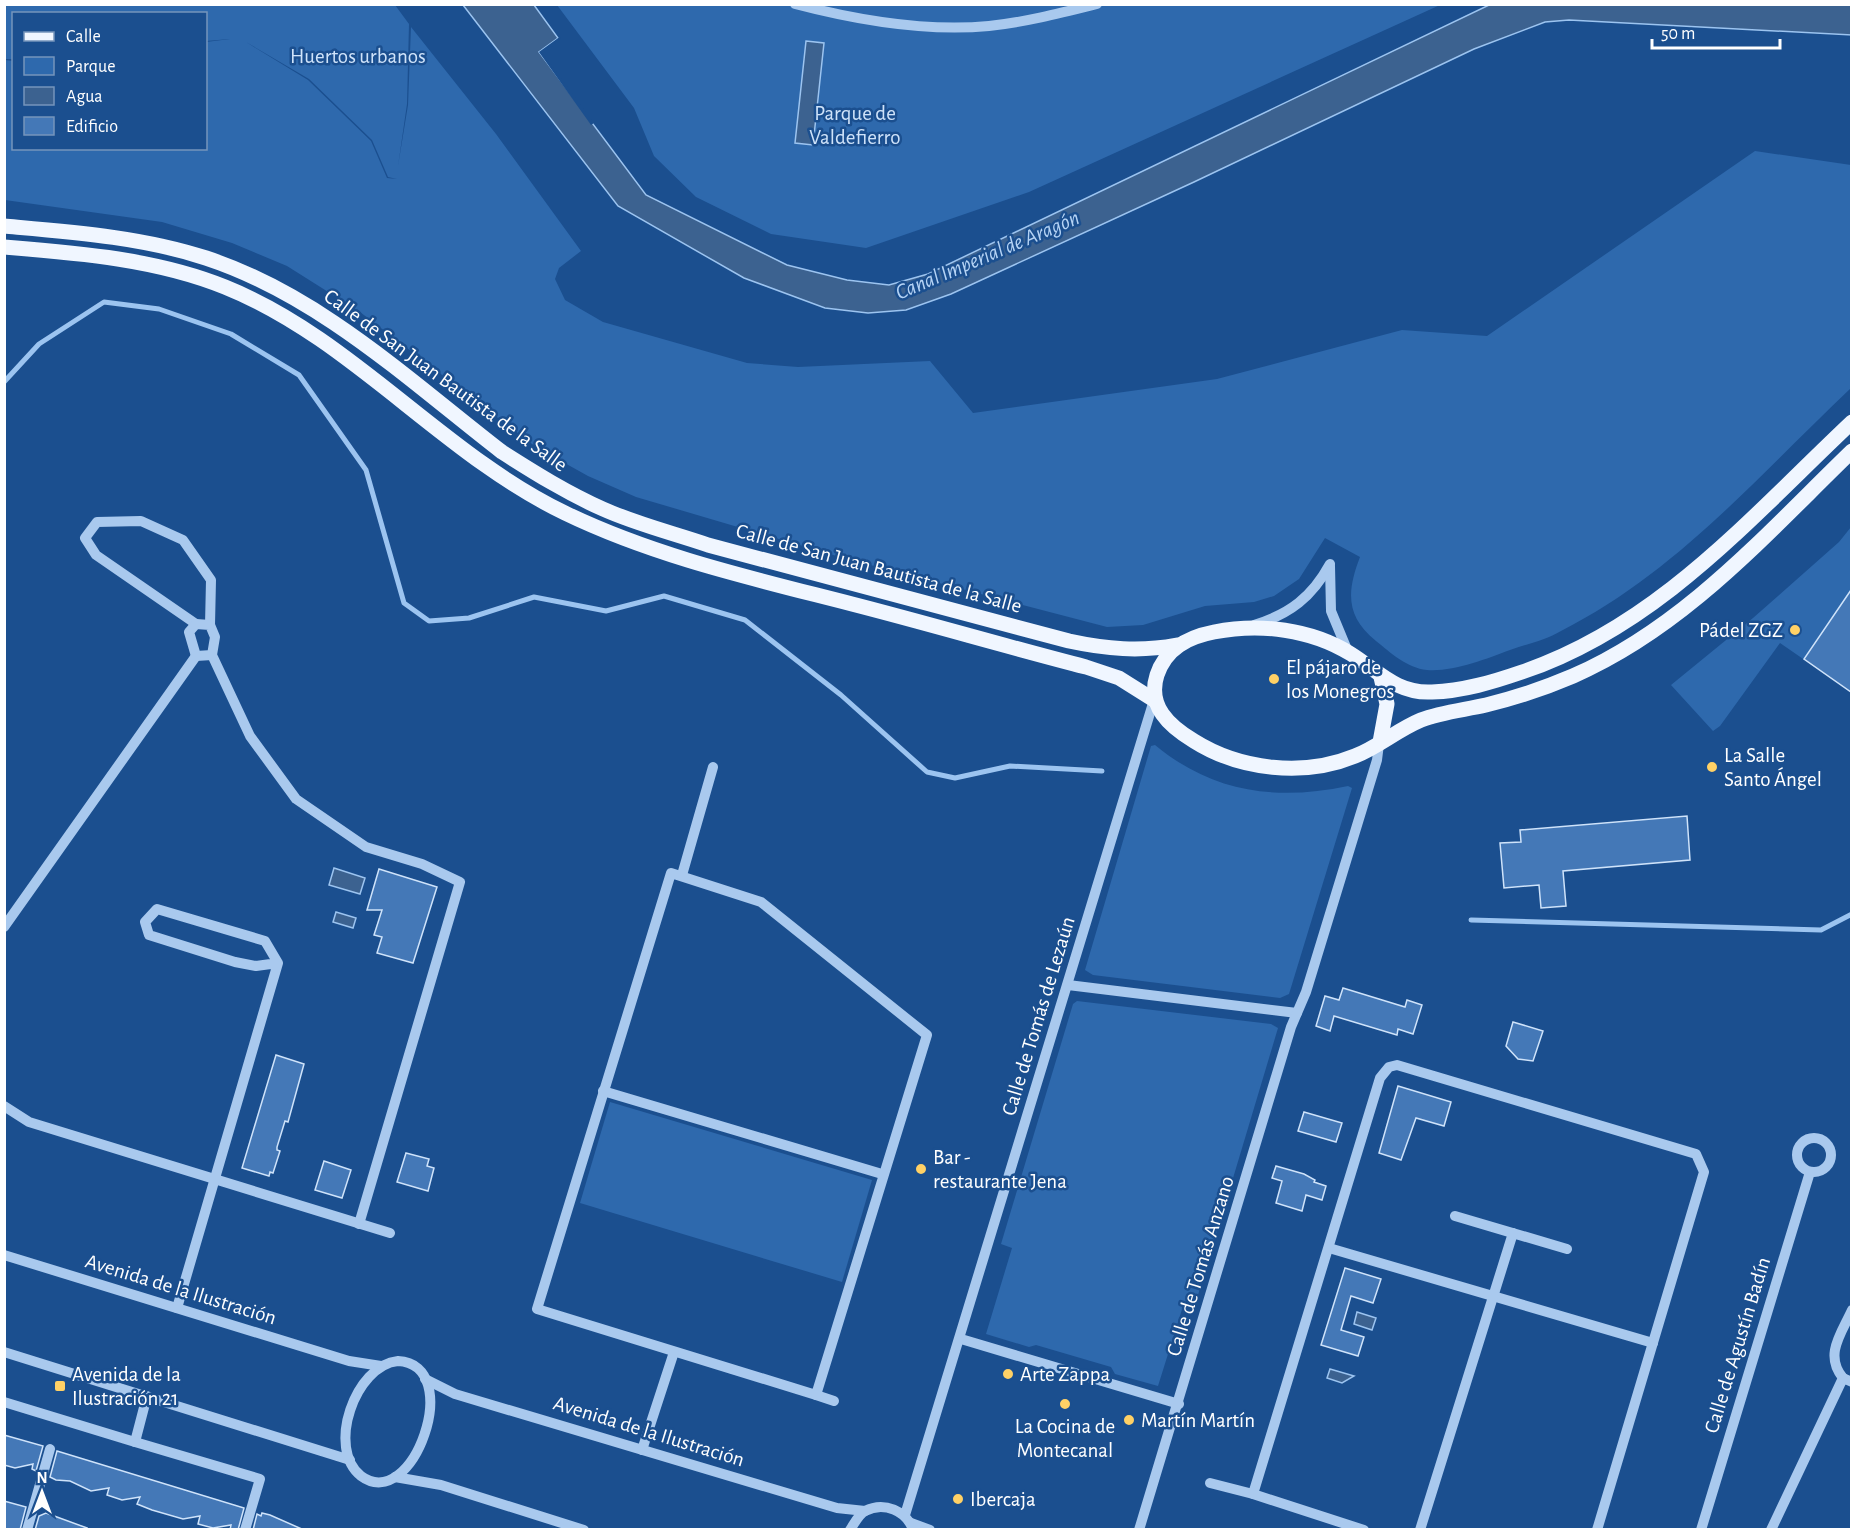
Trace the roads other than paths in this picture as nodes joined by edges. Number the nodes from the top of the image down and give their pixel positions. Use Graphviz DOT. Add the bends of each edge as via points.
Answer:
graph roads {
  1 [pos="795,4"];
  2 [pos="1097,4"];
  3 [pos="812,7"];
  4 [pos="1049,10"];
  5 [pos="4,226"];
  6 [pos="4,247"];
  7 [pos="1851,422"];
  8 [pos="1851,451"];
  9 [pos="196,624"];
  10 [pos="210,625"];
  11 [pos="1246,628"];
  12 [pos="1177,645"];
  13 [pos="1348,652"];
  14 [pos="212,655"];
  15 [pos="196,656"];
  16 [pos="1381,677"];
  17 [pos="1154,700"];
  18 [pos="1379,743"];
  19 [pos="714,767"];
  20 [pos="682,875"];
  21 [pos="4,927"];
  22 [pos="278,963"];
  23 [pos="1068,985"];
  24 [pos="1297,1013"];
  25 [pos="603,1091"];
  26 [pos="4,1106"];
  27 [pos="1810,1172"];
  28 [pos="882,1174"];
  29 [pos="215,1180"];
  30 [pos="1455,1216"];
  31 [pos="359,1224"];
  32 [pos="390,1233"];
  33 [pos="1514,1233"];
  34 [pos="1329,1248"];
  35 [pos="1567,1249"];
  36 [pos="4,1255"];
  37 [pos="1494,1296"];
  38 [pos="177,1308"];
  39 [pos="1851,1310"];
  40 [pos="961,1339"];
  41 [pos="1653,1343"];
  42 [pos="4,1352"];
  43 [pos="674,1352"];
  44 [pos="381,1366"];
  45 [pos="425,1379"];
  46 [pos="1847,1380"];
  47 [pos="816,1395"];
  48 [pos="147,1396"];
  49 [pos="834,1401"];
  50 [pos="4,1402"];
  51 [pos="1179,1404"];
  52 [pos="135,1443"];
  53 [pos="50,1449"];
  54 [pos="642,1450"];
  55 [pos="350,1460"];
  56 [pos="395,1477"];
  57 [pos="1210,1483"];
  58 [pos="1253,1494"];
  59 [pos="866,1511"];
  60 [pos="910,1523"];
  61 [pos="27,1530"];
  62 [pos="245,1530"];
  63 [pos="584,1530"];
  64 [pos="850,1530"];
  65 [pos="930,1530"];
  66 [pos="1139,1530"];
  67 [pos="1364,1530"];
  68 [pos="1420,1530"];
  69 [pos="1597,1530"];
  70 [pos="1701,1530"];
  71 [pos="1771,1530"];
  1 -- 3 [label="street"];
  2 -- 4 [label="street"];
  3 -- 4 [label="street" via="899,24 967,27"];
  5 -- 12 [label="main road, Calle de San Juan Bautista de la Salle" via="170,247 254,277 345,331 529,470 603,509 648,526 1069,641 1127,649"];
  6 -- 17 [label="main road, Calle de San Juan Bautista de la Salle" via="165,268 225,287 282,316 501,476 605,532 726,572 1086,667 1119,678"];
  7 -- 16 [label="main road, Calle de San Juan Bautista de la Salle" via="1713,556 1665,596 1606,635 1533,669 1462,689 1416,692"];
  8 -- 18 [label="main road, Calle de San Juan Bautista de la Salle" via="1713,585 1641,639 1559,681 1512,698 1427,718"];
  9 -- 10 [label="street"];
  9 -- 10 [label="street" via="96,555 85,538 97,522 141,521 183,540 211,580"];
  9 -- 15 [label="street" via="189,632"];
  10 -- 14 [label="street" via="215,637"];
  11 -- 12 [label="main road, Calle de San Juan Bautista de la Salle" via="1208,633"];
  11 -- 13 [label="main road, Calle de San Juan Bautista de la Salle" via="1303,634"];
  11 -- 13 [label="street" via="1279,617 1303,602 1330,564 1331,611"];
  12 -- 17 [label="main road" via="1158,671"];
  13 -- 16 [label="main road, Calle de San Juan Bautista de la Salle"];
  14 -- 15 [label="street"];
  14 -- 31 [label="street" via="250,736 297,799 366,847 422,864 460,882"];
  15 -- 21 [label="street"];
  16 -- 18 [label="main road" via="1388,704"];
  17 -- 18 [label="main road, Calle de San Juan Bautista de la Salle" via="1170,723 1197,743 1260,766 1317,766 1349,759"];
  17 -- 23 [label="street, Calle de Tomás de Lezaún"];
  18 -- 24 [label="street, Calle de Tomás Anzano" via="1377,760"];
  19 -- 20 [label="street"];
  20 -- 25 [label="street" via="671,873"];
  20 -- 28 [label="street" via="761,902 927,1035"];
  22 -- 22 [label="street" via="265,941 157,909 145,922 149,935 235,962 256,966"];
  22 -- 29 [label="street"];
  23 -- 24 [label="street"];
  23 -- 40 [label="street, Calle de Tomás de Lezaún"];
  24 -- 51 [label="street, Calle de Tomás Anzano"];
  25 -- 28 [label="street"];
  25 -- 43 [label="street" via="537,1309"];
  26 -- 29 [label="street" via="29,1122"];
  27 -- 70 [label="street, Calle de Agustín Badín"];
  28 -- 47 [label="street"];
  29 -- 31 [label="street"];
  29 -- 38 [label="street"];
  30 -- 33 [label="street"];
  31 -- 32 [label="street"];
  33 -- 35 [label="street"];
  33 -- 37 [label="street"];
  34 -- 37 [label="street"];
  34 -- 41 [label="street" via="1380,1078 1389,1067 1404,1066 1696,1154 1704,1172"];
  34 -- 58 [label="street"];
  36 -- 38 [label="street, Avenida de la Ilustración"];
  37 -- 41 [label="street"];
  37 -- 68 [label="street"];
  38 -- 44 [label="street, Avenida de la Ilustración" via="349,1361"];
  39 -- 46 [label="street" via="1832,1352 1834,1368"];
  40 -- 51 [label="street"];
  40 -- 60 [label="street, Calle de Tomás de Lezaún"];
  41 -- 69 [label="street"];
  42 -- 48 [label="street"];
  43 -- 47 [label="street"];
  43 -- 54 [label="street"];
  44 -- 45 [label="street" via="393,1361 408,1362"];
  44 -- 55 [label="street" via="365,1381 350,1409"];
  45 -- 54 [label="street, Avenida de la Ilustración" via="455,1394"];
  45 -- 56 [label="street" via="430,1410 426,1433 414,1457"];
  46 -- 71 [label="street"];
  47 -- 49 [label="street"];
  48 -- 52 [label="street"];
  48 -- 55 [label="street"];
  50 -- 52 [label="street"];
  51 -- 66 [label="street, Calle de Tomás Anzano"];
  52 -- 62 [label="street" via="260,1479"];
  53 -- 61 [label="street"];
  54 -- 59 [label="street, Avenida de la Ilustración" via="837,1508"];
  55 -- 56 [label="street" via="361,1476 371,1481"];
  56 -- 63 [label="street" via="441,1485"];
  57 -- 58 [label="street"];
  58 -- 67 [label="street"];
  59 -- 60 [label="street, Avenida de la Ilustración" via="885,1509"];
  59 -- 64 [label="street"];
  60 -- 65 [label="street"];
}
